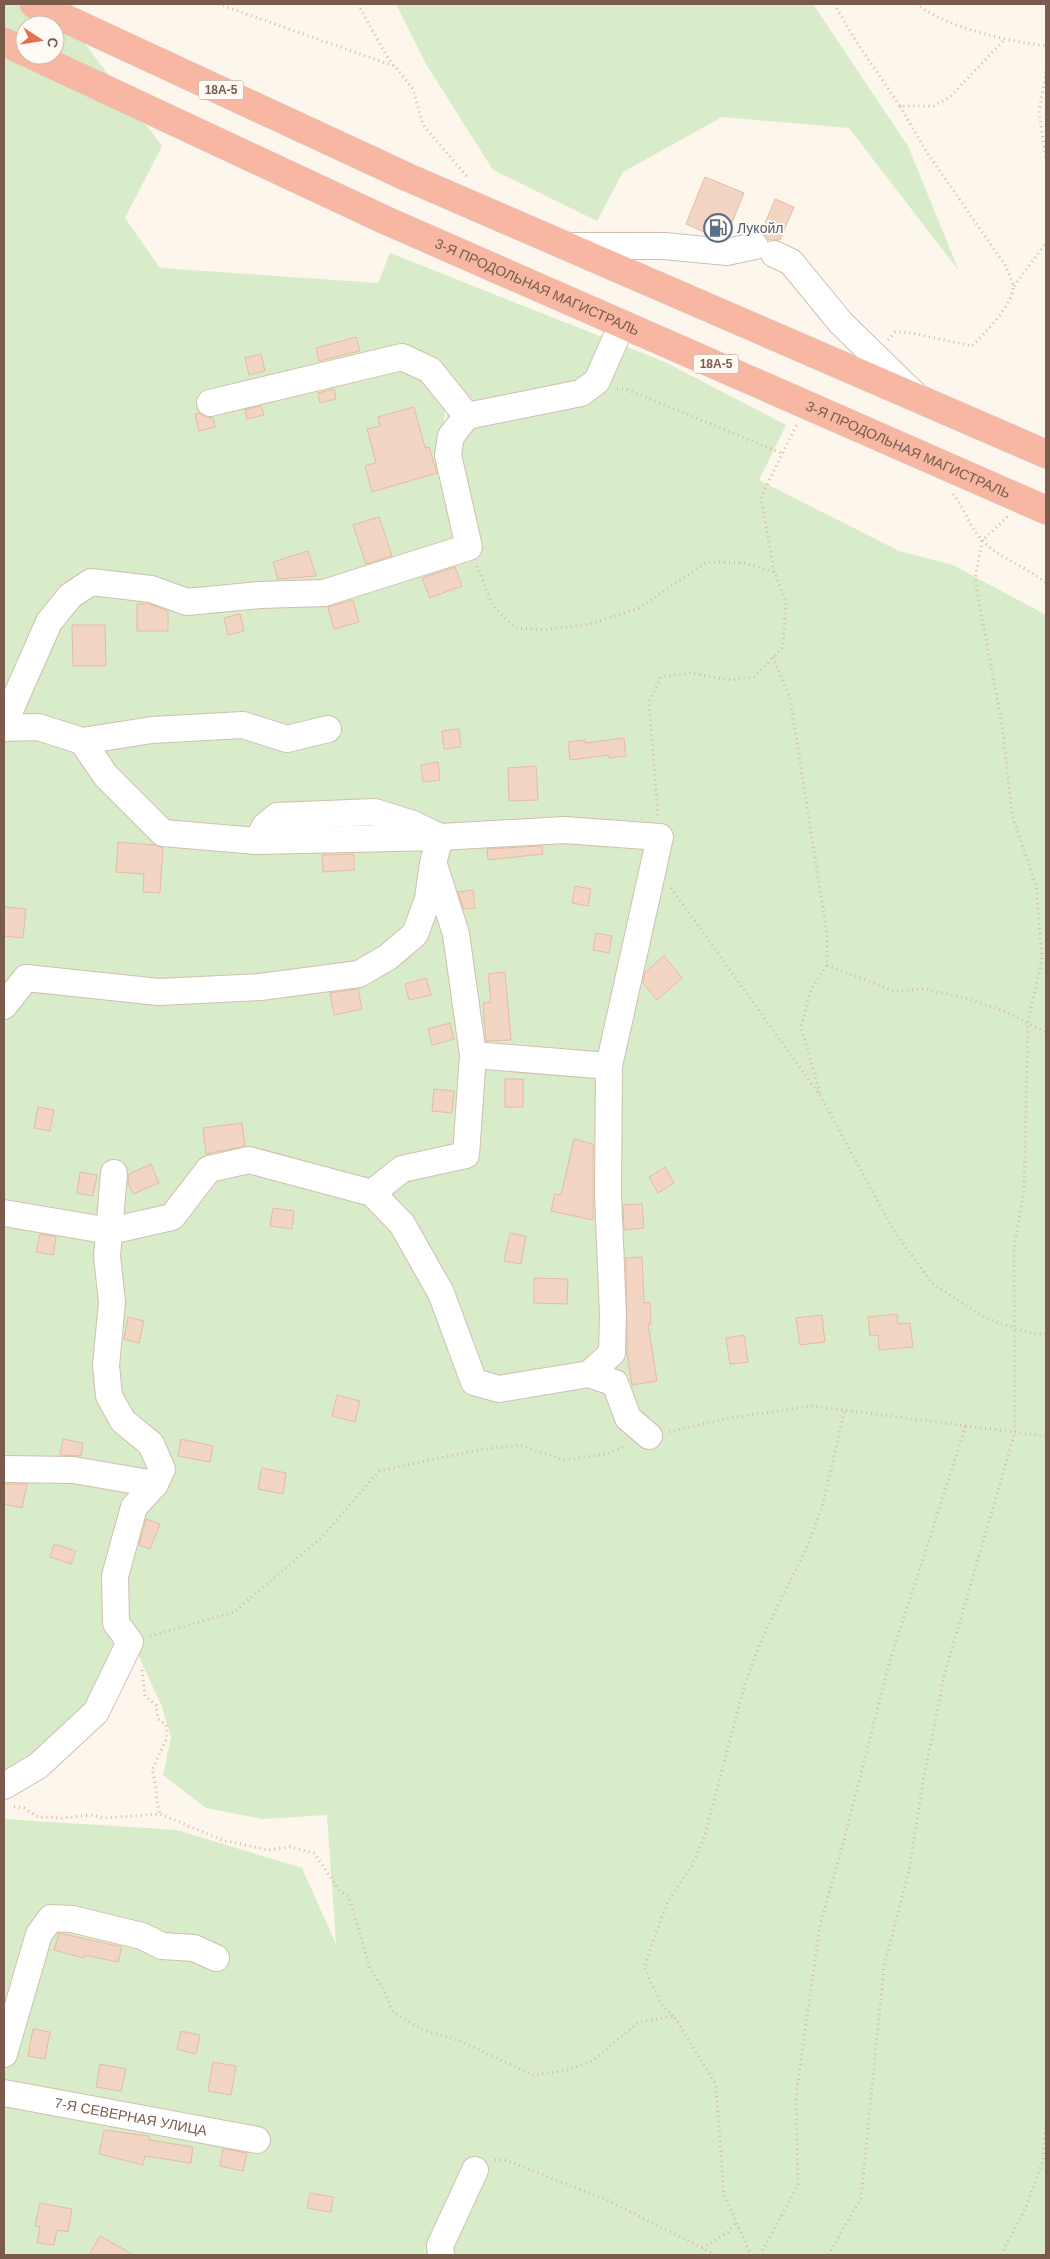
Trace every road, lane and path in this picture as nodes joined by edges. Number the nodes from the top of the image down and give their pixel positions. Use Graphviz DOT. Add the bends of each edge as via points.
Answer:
graph roads {
  1 [pos="34,4"];
  2 [pos="218,4"];
  3 [pos="358,4"];
  4 [pos="834,4"];
  5 [pos="916,4"];
  6 [pos="1004,40"];
  7 [pos="1046,46"];
  8 [pos="53,65"];
  9 [pos="395,66"];
  10 [pos="1046,72"];
  11 [pos="900,106"];
  12 [pos="1046,160"];
  13 [pos="470,180"];
  14 [pos="1046,243"];
  15 [pos="566,246"];
  16 [pos="1013,286"];
  17 [pos="622,324"];
  18 [pos="874,356"];
  19 [pos="581,393"];
  20 [pos="922,402"];
  21 [pos="210,403"];
  22 [pos="806,405"];
  23 [pos="467,416"];
  24 [pos="781,453"];
  25 [pos="1046,454"];
  26 [pos="951,492"];
  27 [pos="1035,505"];
  28 [pos="982,541"];
  29 [pos="469,547"];
  30 [pos="774,572"];
  31 [pos="1046,583"];
  32 [pos="773,656"];
  33 [pos="4,724"];
  34 [pos="4,728"];
  35 [pos="328,729"];
  36 [pos="82,741"];
  37 [pos="440,837"];
  38 [pos="660,837"];
  39 [pos="433,863"];
  40 [pos="667,884"];
  41 [pos="827,965"];
  42 [pos="4,1006"];
  43 [pos="1028,1021"];
  44 [pos="1046,1032"];
  45 [pos="473,1055"];
  46 [pos="609,1066"];
  47 [pos="821,1097"];
  48 [pos="114,1173"];
  49 [pos="372,1193"];
  50 [pos="4,1212"];
  51 [pos="110,1231"];
  52 [pos="1014,1328"];
  53 [pos="1046,1334"];
  54 [pos="589,1374"];
  55 [pos="845,1410"];
  56 [pos="966,1425"];
  57 [pos="1015,1432"];
  58 [pos="649,1436"];
  59 [pos="1046,1436"];
  60 [pos="4,1470"];
  61 [pos="155,1484"];
  62 [pos="130,1642"];
  63 [pos="5,1796"];
  64 [pos="160,1814"];
  65 [pos="216,1958"];
  66 [pos="674,2016"];
  67 [pos="4,2054"];
  68 [pos="4,2093"];
  69 [pos="1046,2117"];
  70 [pos="257,2140"];
  71 [pos="475,2170"];
  72 [pos="737,2221"];
  73 [pos="701,2248"];
  74 [pos="441,2255"];
  75 [pos="716,2255"];
  76 [pos="751,2255"];
  77 [pos="760,2255"];
  78 [pos="828,2255"];
  79 [pos="1000,2255"];
  1 -- 15 [label="highway, 18А-5"];
  2 -- 9 [label="path"];
  3 -- 9 [label="path"];
  4 -- 11 [label="path" via="858,46"];
  5 -- 6 [label="path" via="930,14"];
  6 -- 7 [label="path"];
  6 -- 11 [label="path" via="950,97 934,106"];
  8 -- 17 [label="highway, 3-Я ПРОДОЛЬНАЯ МАГИСТРАЛЬ / 18А-5" via="385,220"];
  9 -- 13 [label="path" via="413,89 423,125"];
  10 -- 12 [label="path" via="1040,112"];
  11 -- 16 [label="path" via="926,151 1006,265"];
  14 -- 16 [label="path"];
  15 -- 18 [label="lane" via="664,246 727,252 765,250 791,262 841,323"];
  15 -- 20 [label="highway, 18А-5"];
  16 -- 18 [label="path" via="1010,299 987,332 972,346 896,332"];
  17 -- 19 [label="lane" via="597,381"];
  17 -- 22 [label="highway, 3-Я ПРОДОЛЬНАЯ МАГИСТРАЛЬ / 18А-5"];
  18 -- 20 [label="lane"];
  19 -- 23 [label="lane"];
  19 -- 24 [label="path" via="626,389"];
  20 -- 25 [label="highway, 18А-5"];
  21 -- 23 [label="lane" via="402,357 430,370"];
  22 -- 24 [label="path"];
  22 -- 27 [label="highway, 3-Я ПРОДОЛЬНАЯ МАГИСТРАЛЬ / 18А-5"];
  23 -- 29 [label="lane" via="451,436 448,455"];
  24 -- 30 [label="path" via="761,497"];
  26 -- 28 [label="path"];
  27 -- 28 [label="path"];
  28 -- 31 [label="path" via="1033,571"];
  28 -- 43 [label="path" via="975,580 1002,725 1012,815 1036,885 1042,958"];
  29 -- 30 [label="path" via="493,606 516,628 545,630 589,624 637,609 708,562 745,563"];
  29 -- 33 [label="lane" via="324,593 187,602 151,589 91,582 70,596 49,622"];
  30 -- 32 [label="path" via="786,601 782,647"];
  32 -- 38 [label="path" via="754,677 730,680 690,673 661,677 649,702"];
  32 -- 41 [label="path" via="790,698 827,934"];
  34 -- 36 [label="lane" via="38,727"];
  35 -- 36 [label="lane" via="287,740 242,725 152,730"];
  36 -- 37 [label="lane" via="106,776 163,833 257,842"];
  37 -- 38 [label="lane" via="564,830"];
  37 -- 39 [label="lane"];
  38 -- 46 [label="lane"];
  39 -- 42 [label="lane" via="428,898 415,934 388,957 359,974 260,987 159,992 26,978"];
  39 -- 45 [label="lane" via="456,934"];
  40 -- 47 [label="path"];
  41 -- 43 [label="path" via="894,990 924,989 962,997"];
  41 -- 47 [label="path" via="811,989 801,1027"];
  43 -- 44 [label="path"];
  43 -- 52 [label="path" via="1024,1191 1014,1247"];
  45 -- 46 [label="lane"];
  45 -- 49 [label="lane" via="466,1155 402,1169"];
  46 -- 54 [label="lane" via="612,1353"];
  47 -- 52 [label="path" via="894,1231 932,1283 985,1318"];
  48 -- 51 [label="lane"];
  49 -- 51 [label="lane" via="249,1160 209,1169 172,1217"];
  49 -- 54 [label="lane" via="402,1224 441,1292 474,1382 499,1389"];
  50 -- 51 [label="lane"];
  51 -- 61 [label="lane" via="107,1256 112,1302 106,1366 109,1396 122,1421 151,1444 162,1469"];
  52 -- 53 [label="path"];
  52 -- 57 [label="path"];
  54 -- 58 [label="lane" via="615,1383 628,1418"];
  55 -- 56 [label="path"];
  55 -- 58 [label="path" via="812,1406 729,1418"];
  55 -- 66 [label="path" via="822,1507 806,1550 764,1634 745,1683 705,1835 692,1865 667,1903 644,1967 661,2004"];
  56 -- 57 [label="path"];
  56 -- 77 [label="path" via="888,1667 842,1852 820,1925 796,2095 798,2185"];
  57 -- 59 [label="path"];
  57 -- 78 [label="path" via="944,1676 909,1870 884,1967 861,2198"];
  58 -- 62 [label="path" via="607,1454 572,1459 564,1460 519,1445 478,1450 379,1471 321,1538 234,1612"];
  60 -- 61 [label="lane" via="73,1470"];
  61 -- 62 [label="lane" via="134,1507 115,1576 116,1623"];
  62 -- 63 [label="lane" via="96,1712"];
  62 -- 64 [label="path" via="141,1665 146,1696 156,1704 158,1719 166,1725 167,1738 152,1770"];
  63 -- 64 [label="path" via="38,1817 90,1815 104,1818"];
  64 -- 66 [label="path" via="222,1840 269,1850 290,1847 314,1853 340,1891 350,1897 371,1971 383,1988 393,2012 423,2030 458,2040 518,2070 533,2075 568,2070 592,2061 639,2022"];
  65 -- 67 [label="lane" via="194,1948 162,1946 142,1936 72,1918 51,1918 39,1934"];
  66 -- 72 [label="path" via="716,2085 724,2195"];
  68 -- 70 [label="lane, 7-Я СЕВЕРНАЯ УЛИЦА"];
  69 -- 79 [label="path" via="1043,2160 1026,2207"];
  71 -- 73 [label="path" via="487,2160 505,2160 607,2200"];
  71 -- 74 [label="lane" via="440,2246"];
  72 -- 73 [label="path" via="728,2232"];
  72 -- 76 [label="path"];
  73 -- 75 [label="path"];
}
